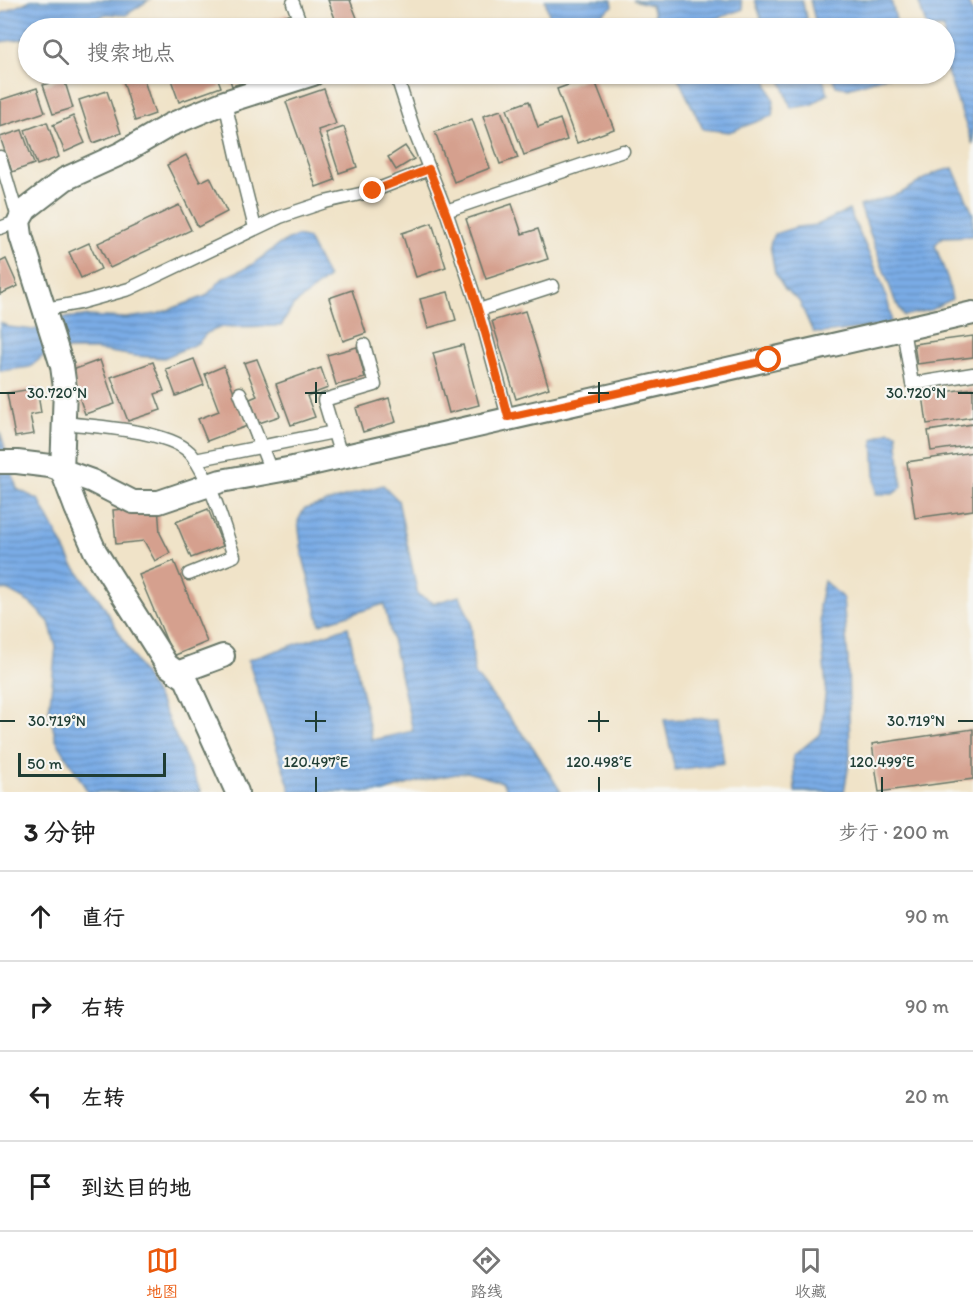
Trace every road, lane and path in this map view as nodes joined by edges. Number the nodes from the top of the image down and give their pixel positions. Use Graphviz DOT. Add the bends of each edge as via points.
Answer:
graph roads {
  1 [pos="293,3"];
  2 [pos="298,18"];
  3 [pos="282,84"];
  4 [pos="399,84"];
  5 [pos="225,102"];
  6 [pos="623,152"];
  7 [pos="0,157"];
  8 [pos="429,169"];
  9 [pos="447,211"];
  10 [pos="10,225"];
  11 [pos="255,228"];
  12 [pos="553,286"];
  13 [pos="479,310"];
  14 [pos="973,313"];
  15 [pos="46,314"];
  16 [pos="903,329"];
  17 [pos="364,345"];
  18 [pos="973,374"];
  19 [pos="240,393"];
  20 [pos="508,417"];
  21 [pos="65,423"];
  22 [pos="334,432"];
  23 [pos="261,446"];
  24 [pos="341,456"];
  25 [pos="195,460"];
  26 [pos="8,462"];
  27 [pos="62,471"];
  28 [pos="271,471"];
  29 [pos="208,485"];
  30 [pos="189,574"];
  31 [pos="223,656"];
  32 [pos="177,673"];
  33 [pos="237,792"];
  1 -- 2 [label="lane"];
  3 -- 5 [label="street"];
  4 -- 8 [label="lane"];
  5 -- 10 [label="street" via="170,125 65,179"];
  5 -- 11 [label="lane"];
  6 -- 9 [label="lane"];
  7 -- 10 [label="lane"];
  8 -- 9 [label="lane"];
  8 -- 11 [label="lane"];
  9 -- 13 [label="lane"];
  10 -- 15 [label="street" via="21,236"];
  11 -- 15 [label="lane" via="129,289"];
  12 -- 13 [label="lane"];
  13 -- 20 [label="lane"];
  14 -- 16 [label="street"];
  15 -- 21 [label="street" via="62,366"];
  16 -- 18 [label="lane" via="912,384"];
  16 -- 20 [label="street"];
  17 -- 22 [label="lane" via="375,385 324,400"];
  19 -- 23 [label="lane"];
  20 -- 24 [label="street"];
  21 -- 25 [label="lane" via="171,440"];
  21 -- 27 [label="street"];
  22 -- 23 [label="lane"];
  22 -- 24 [label="lane"];
  23 -- 25 [label="lane"];
  23 -- 28 [label="lane"];
  24 -- 28 [label="street"];
  25 -- 29 [label="lane"];
  26 -- 27 [label="street"];
  27 -- 29 [label="street" via="133,502 159,502"];
  27 -- 32 [label="street" via="95,551 167,665"];
  28 -- 29 [label="street"];
  29 -- 30 [label="lane" via="234,556"];
  31 -- 32 [label="street"];
  32 -- 33 [label="street" via="186,679"];
}
